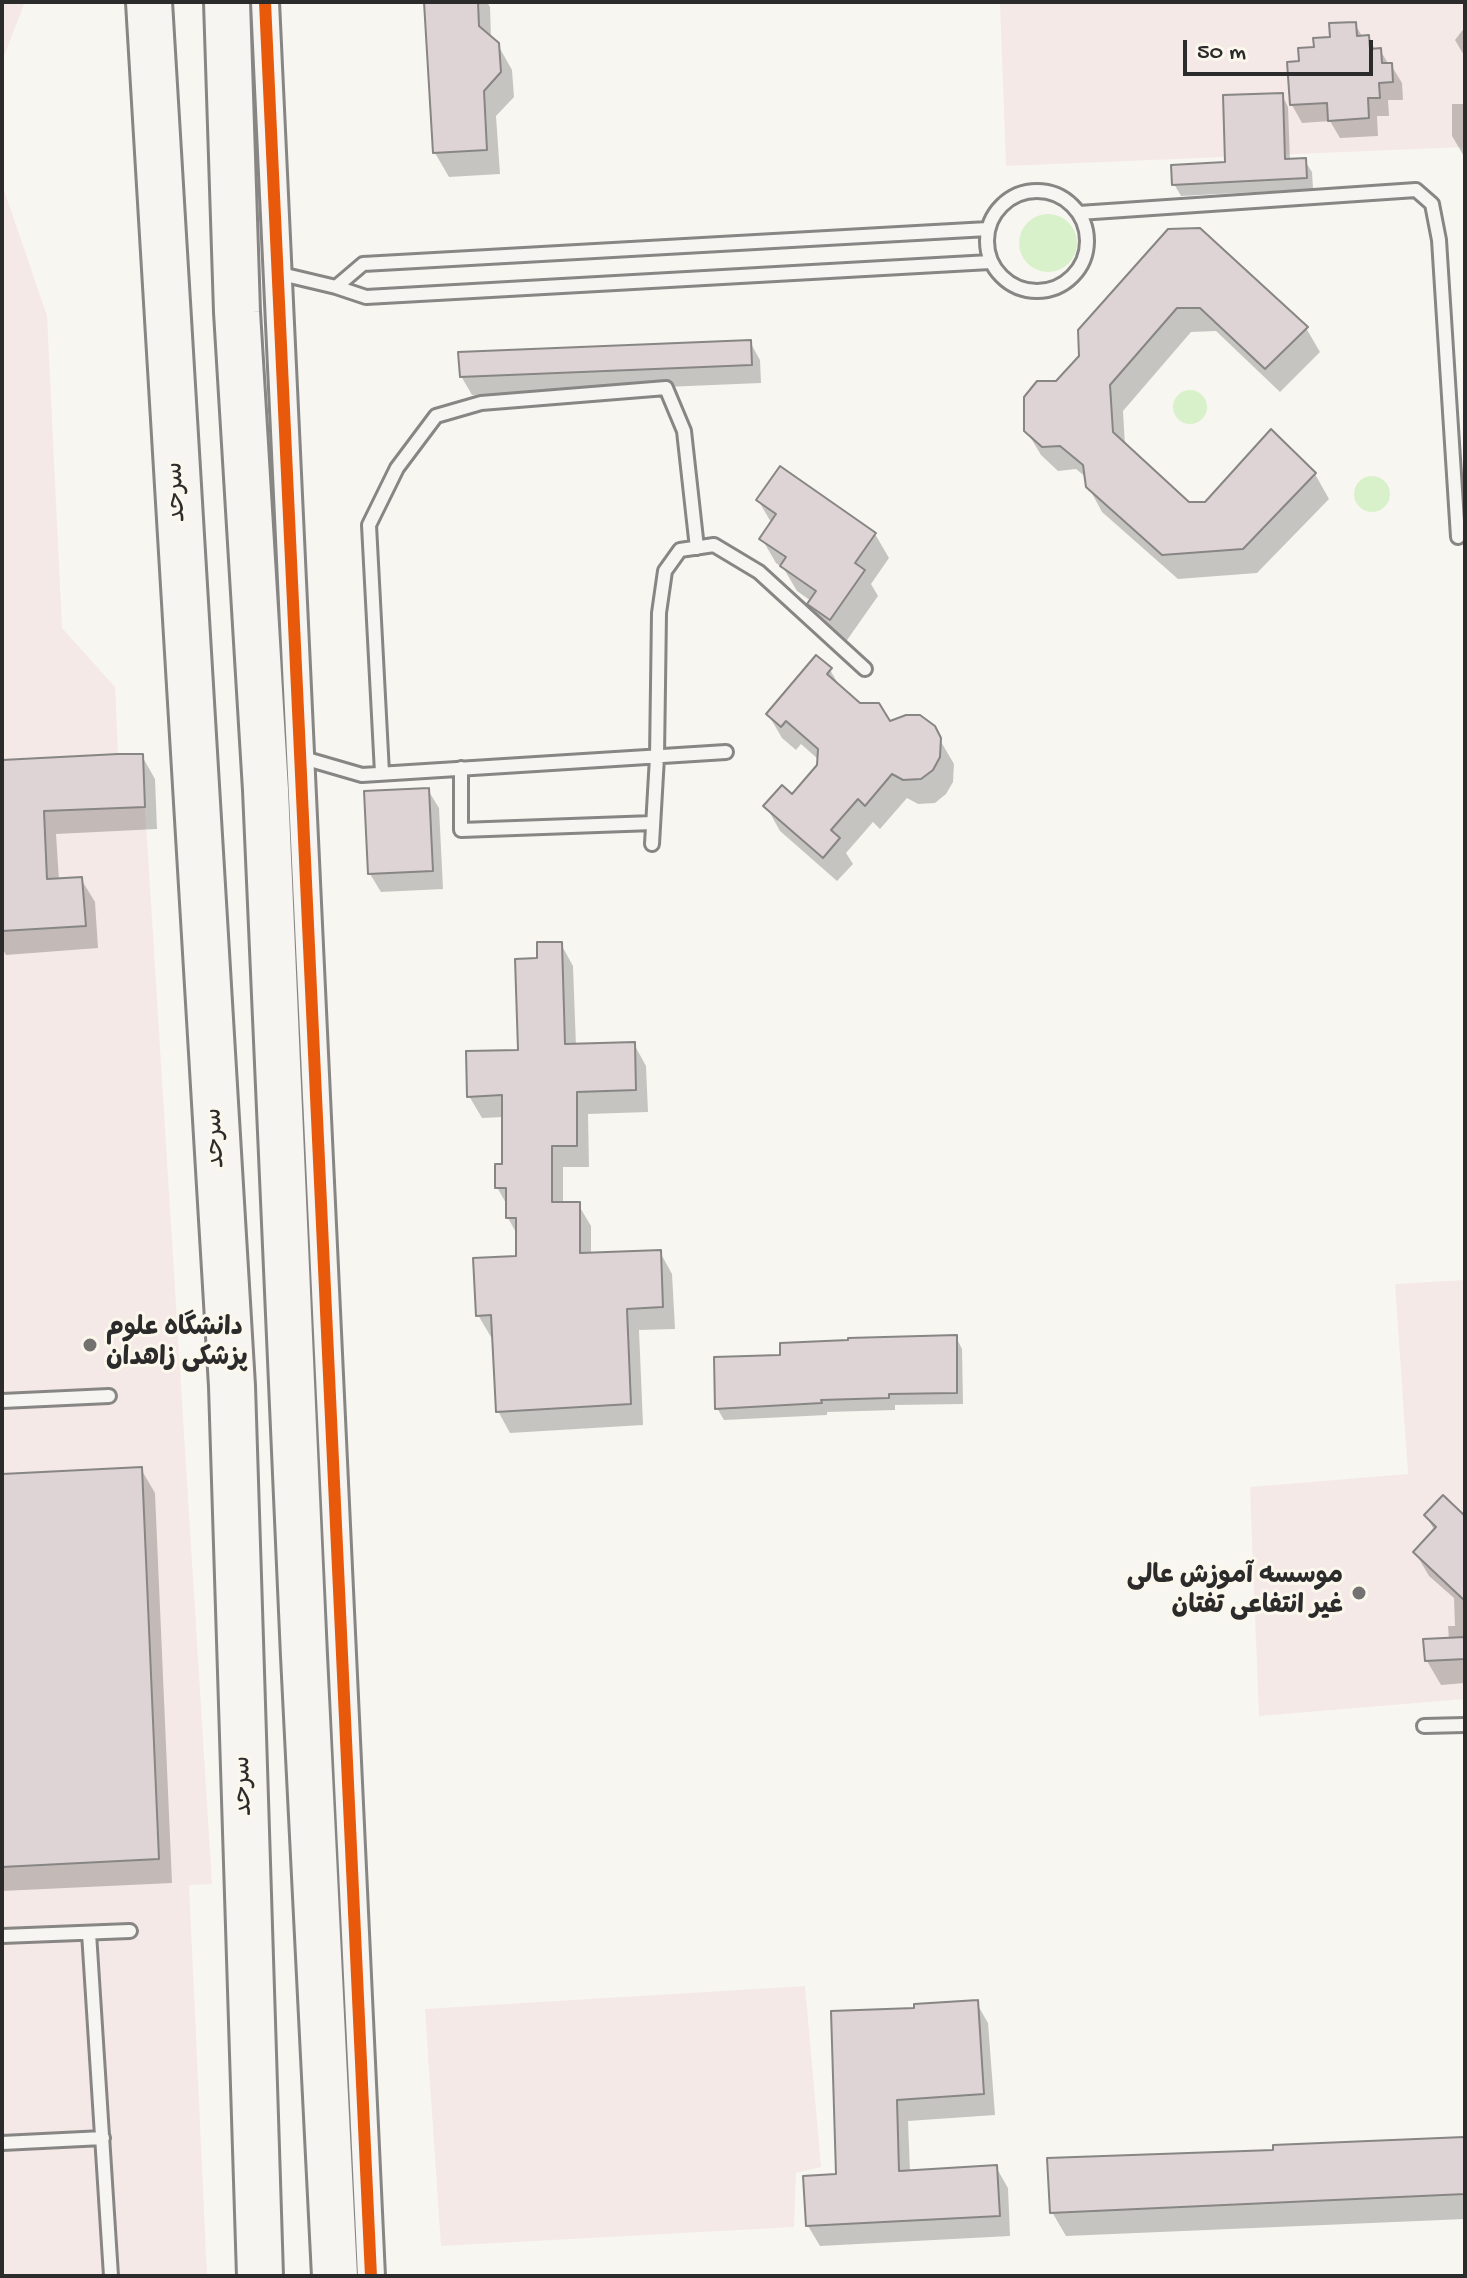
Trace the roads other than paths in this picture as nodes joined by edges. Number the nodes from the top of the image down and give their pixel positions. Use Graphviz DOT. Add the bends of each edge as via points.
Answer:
graph roads {
  1 [pos="149,2"];
  2 [pos="227,2"];
  3 [pos="265,2"];
  4 [pos="1079,213"];
  5 [pos="988,229"];
  6 [pos="990,262"];
  7 [pos="277,273"];
  8 [pos="336,287"];
  9 [pos="1458,537"];
  10 [pos="697,548"];
  11 [pos="865,669"];
  12 [pos="726,752"];
  13 [pos="300,757"];
  14 [pos="657,757"];
  15 [pos="461,768"];
  16 [pos="382,773"];
  17 [pos="653,823"];
  18 [pos="652,844"];
  19 [pos="109,1396"];
  20 [pos="2,1401"];
  21 [pos="1465,1725"];
  22 [pos="1424,1726"];
  23 [pos="130,1931"];
  24 [pos="89,1933"];
  25 [pos="2,1936"];
  26 [pos="103,2138"];
  27 [pos="2,2143"];
  28 [pos="111,2276"];
  29 [pos="260,2276"];
  30 [pos="335,2276"];
  31 [pos="371,2276"];
  1 -- 29 [label="highway, سرحد" via="232,1386"];
  2 -- 30 [label="highway" via="237,312 266,790"];
  3 -- 7 [label="street"];
  4 -- 5 [label="lane" via="1053,193 1028,192 1005,202"];
  4 -- 6 [label="lane" via="1087,244 1075,275 1062,285 1029,291 1013,286"];
  4 -- 9 [label="lane" via="1416,190 1432,204 1439,240"];
  5 -- 6 [label="lane"];
  5 -- 8 [label="lane" via="363,264"];
  6 -- 8 [label="lane" via="366,297"];
  7 -- 8 [label="lane"];
  7 -- 13 [label="street"];
  10 -- 11 [label="lane" via="714,545 759,572"];
  10 -- 14 [label="lane" via="680,550 665,571 659,613"];
  10 -- 16 [label="lane" via="684,431 666,388 481,403 436,416 397,468 369,525"];
  12 -- 14 [label="lane"];
  13 -- 16 [label="lane" via="362,775"];
  13 -- 31 [label="street"];
  14 -- 15 [label="lane"];
  14 -- 17 [label="lane"];
  15 -- 16 [label="lane"];
  15 -- 17 [label="lane" via="461,830"];
  17 -- 18 [label="lane"];
  19 -- 20 [label="lane"];
  21 -- 22 [label="lane"];
  23 -- 24 [label="lane"];
  24 -- 25 [label="lane"];
  24 -- 26 [label="lane"];
  26 -- 27 [label="lane"];
  26 -- 28 [label="lane"];
}
